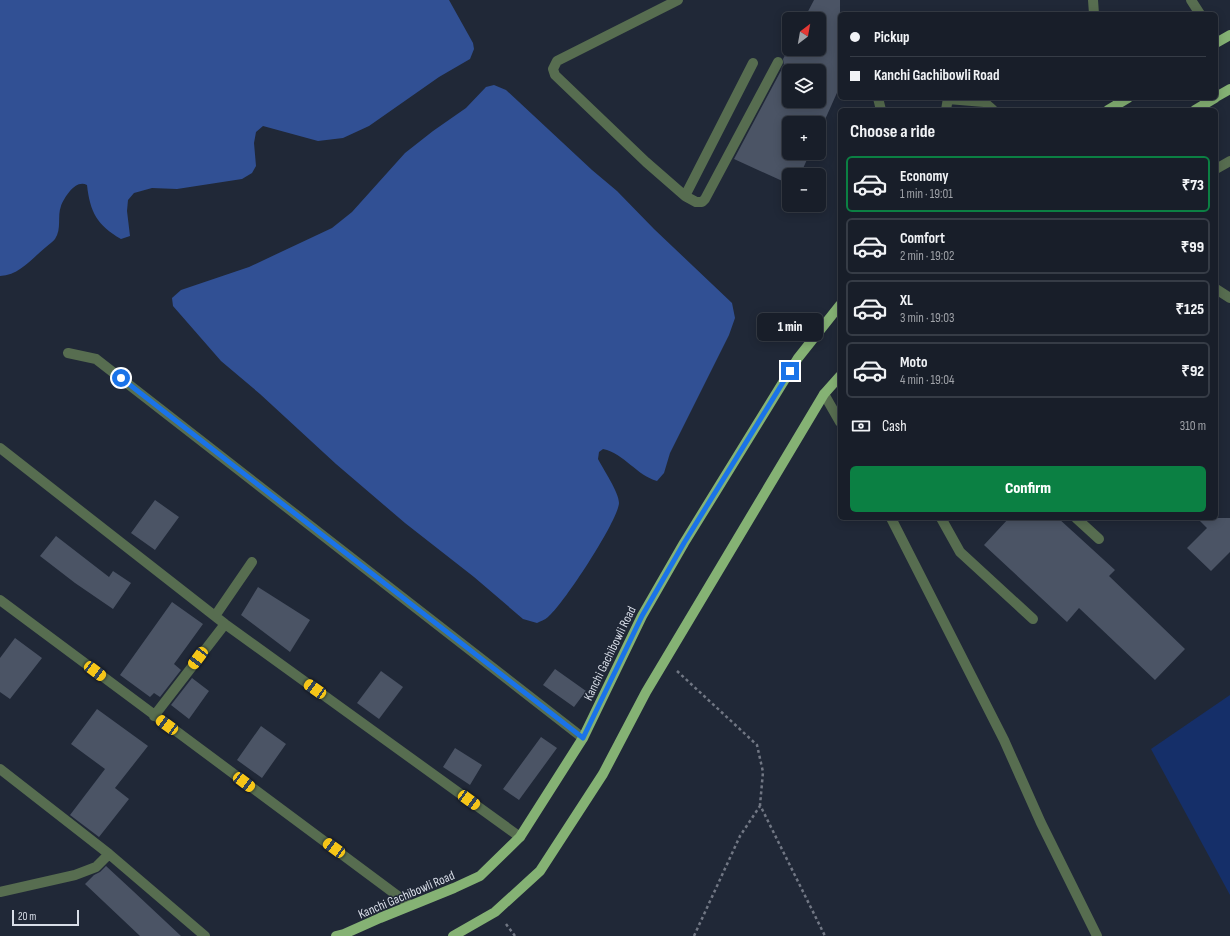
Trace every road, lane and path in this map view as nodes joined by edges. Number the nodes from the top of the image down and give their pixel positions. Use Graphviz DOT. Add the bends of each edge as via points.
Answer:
graph roads {
  1 [pos="678,0"];
  2 [pos="1093,0"];
  3 [pos="1191,0"];
  4 [pos="1095,12"];
  5 [pos="1199,12"];
  6 [pos="1230,35"];
  7 [pos="1218,40"];
  8 [pos="778,62"];
  9 [pos="753,63"];
  10 [pos="1230,89"];
  11 [pos="1218,97"];
  12 [pos="966,100"];
  13 [pos="1125,100"];
  14 [pos="1212,100"];
  15 [pos="992,108"];
  16 [pos="1111,108"];
  17 [pos="1198,108"];
  18 [pos="1230,161"];
  19 [pos="1218,168"];
  20 [pos="685,196"];
  21 [pos="1218,290"];
  22 [pos="1230,298"];
  23 [pos="838,308"];
  24 [pos="68,353"];
  25 [pos="838,378"];
  26 [pos="824,394"];
  27 [pos="838,418"];
  28 [pos="0,448"];
  29 [pos="892,520"];
  30 [pos="942,520"];
  31 [pos="1078,520"];
  32 [pos="1099,539"];
  33 [pos="252,562"];
  34 [pos="0,600"];
  35 [pos="215,616"];
  36 [pos="1033,619"];
  37 [pos="225,624"];
  38 [pos="665,660"];
  39 [pos="154,716"];
  40 [pos="583,738"];
  41 [pos="0,769"];
  42 [pos="760,805"];
  43 [pos="520,837"];
  44 [pos="109,854"];
  45 [pos="0,892"];
  46 [pos="410,905"];
  47 [pos="205,936"];
  48 [pos="336,936"];
  49 [pos="453,936"];
  50 [pos="694,936"];
  51 [pos="825,936"];
  52 [pos="1096,936"];
  1 -- 20 [label="street" via="557,61 553,69 555,75 566,86"];
  2 -- 4 [label="street"];
  3 -- 5 [label="street"];
  6 -- 7 [label="main road"];
  8 -- 20 [label="street" via="705,199 696,202"];
  9 -- 20 [label="street"];
  10 -- 11 [label="main road"];
  12 -- 15 [label="street" via="984,102"];
  13 -- 16 [label="main road"];
  14 -- 17 [label="main road"];
  18 -- 19 [label="street"];
  21 -- 22 [label="street"];
  23 -- 40 [label="main road, Kanchi Gachibowli Road" via="798,358 684,543 642,616"];
  24 -- 40 [label="street" via="96,359"];
  25 -- 26 [label="main road"];
  26 -- 27 [label="street"];
  26 -- 38 [label="main road"];
  28 -- 35 [label="street"];
  29 -- 52 [label="street" via="1004,740"];
  30 -- 36 [label="street" via="960,552"];
  31 -- 32 [label="street"];
  33 -- 35 [label="street"];
  34 -- 39 [label="street"];
  35 -- 37 [label="street"];
  37 -- 39 [label="street"];
  37 -- 43 [label="street"];
  38 -- 42 [label="path" via="757,745 763,772"];
  38 -- 49 [label="main road" via="603,774 540,871 495,912"];
  39 -- 46 [label="street"];
  40 -- 43 [label="main road, Kanchi Gachibowli Road"];
  41 -- 44 [label="street"];
  42 -- 50 [label="path" via="740,836"];
  42 -- 51 [label="path"];
  43 -- 46 [label="main road, Kanchi Gachibowli Road" via="480,876"];
  44 -- 45 [label="street" via="96,867 75,876"];
  44 -- 47 [label="street"];
  46 -- 48 [label="main road, Kanchi Gachibowli Road"];
}
